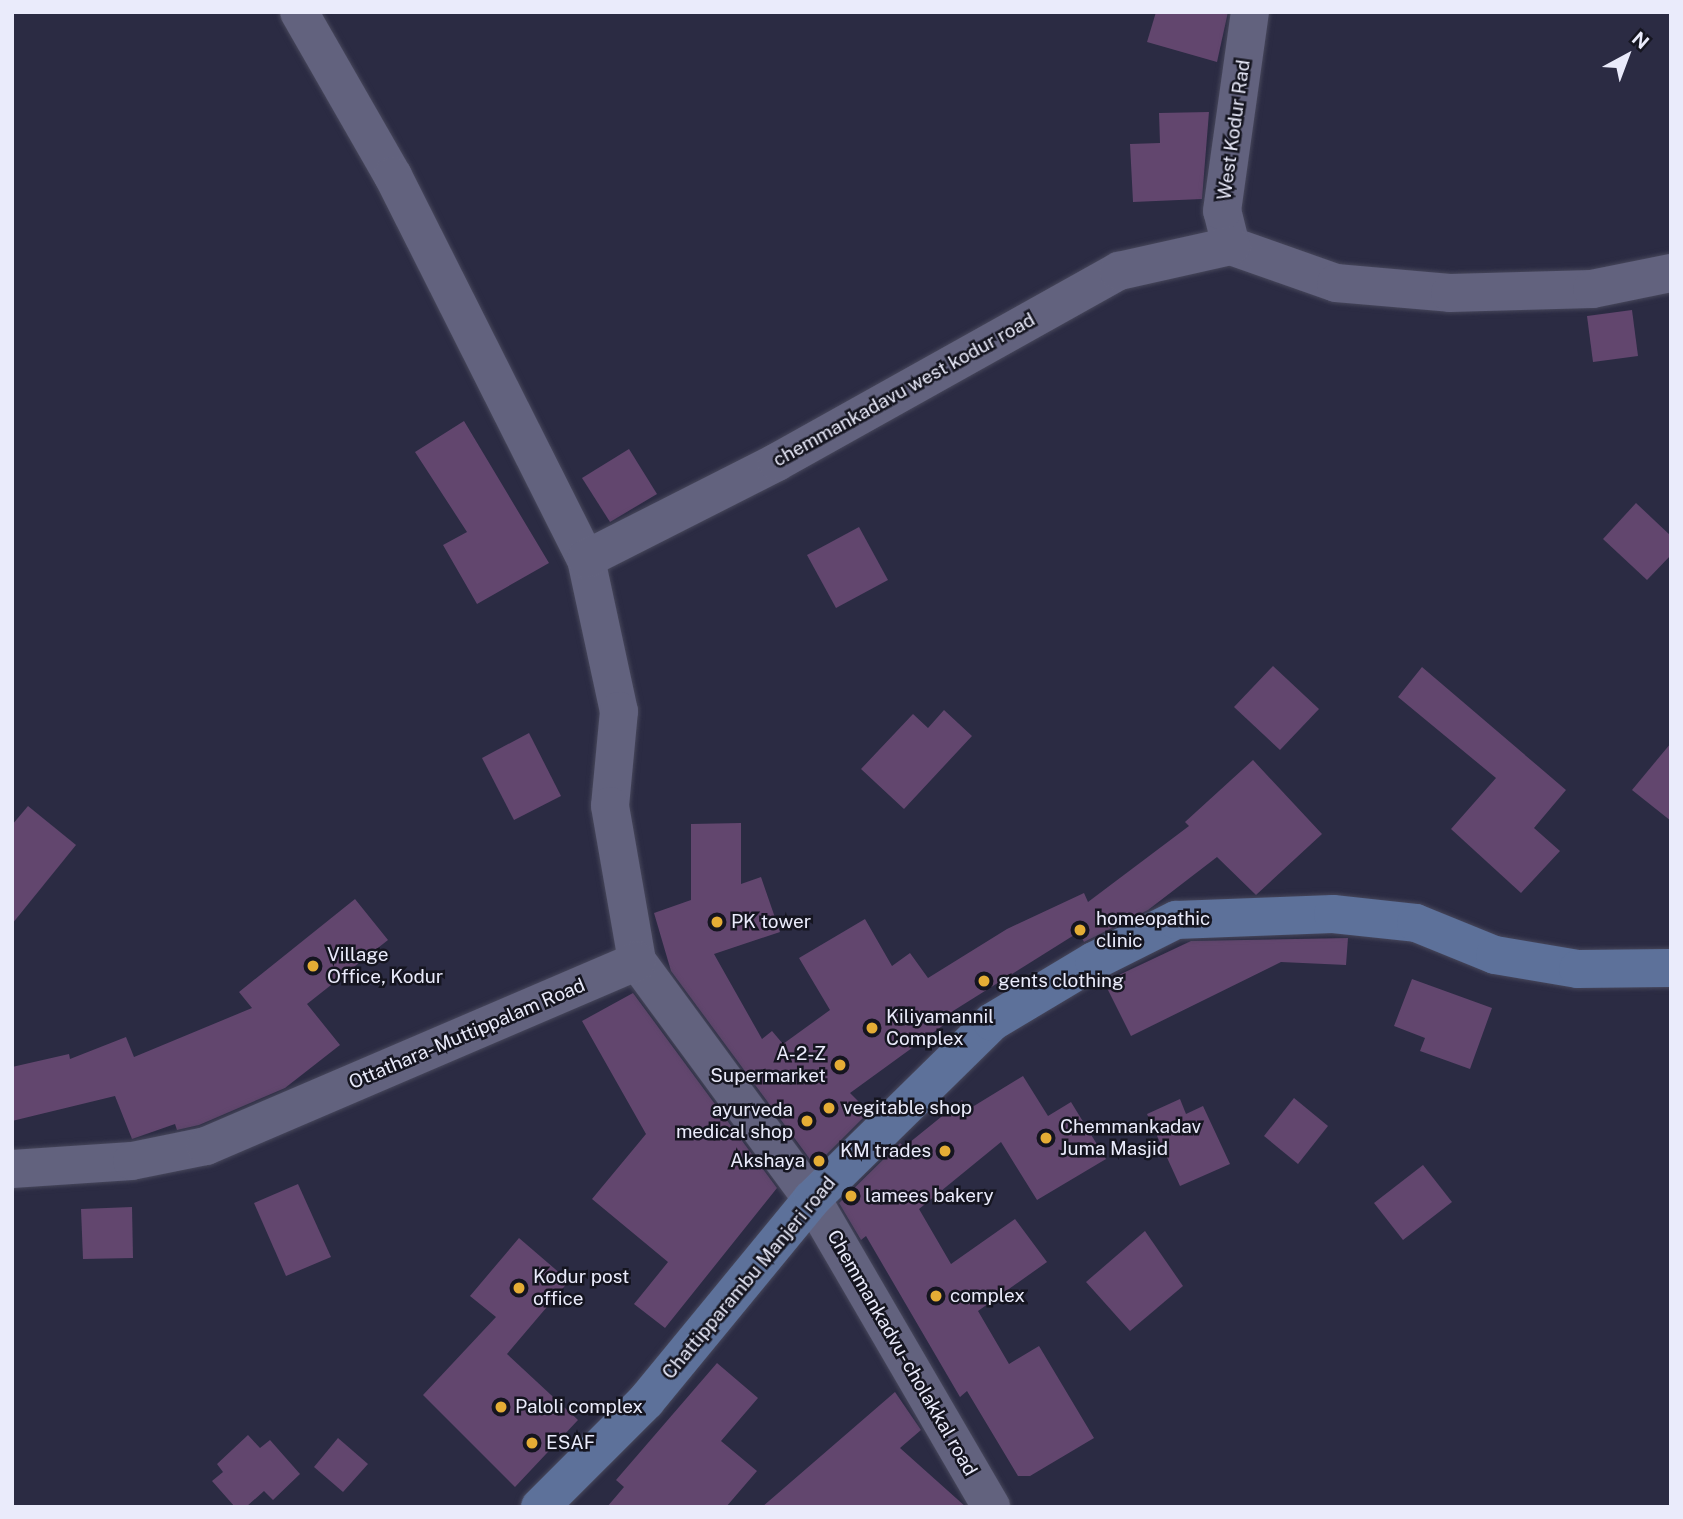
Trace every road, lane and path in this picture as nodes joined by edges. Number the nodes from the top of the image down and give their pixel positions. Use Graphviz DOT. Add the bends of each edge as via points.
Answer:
graph roads {
  1 [pos="299,12"];
  2 [pos="1250,12"];
  3 [pos="1231,246"];
  4 [pos="1671,273"];
  5 [pos="586,559"];
  6 [pos="637,961"];
  7 [pos="1671,968"];
  8 [pos="12,1169"];
  9 [pos="812,1199"];
  10 [pos="540,1507"];
  11 [pos="991,1507"];
  1 -- 5 [label="street" via="393,176"];
  2 -- 3 [label="street, West Kodur Rad" via="1223,211"];
  3 -- 4 [label="street" via="1336,282 1450,293 1592,289"];
  3 -- 5 [label="street, chemmankadavu west kodur road" via="1119,271 777,462"];
  5 -- 6 [label="street" via="619,711 610,806"];
  6 -- 8 [label="street, Ottathara- Muttippalam Road" via="206,1146 132,1161"];
  6 -- 9 [label="street"];
  7 -- 9 [label="main road, Chattipparambu Manjeri road" via="1578,970 1495,955 1416,923 1333,914 1176,920 1094,961 992,1022"];
  9 -- 10 [label="main road, Chattipparambu Manjeri road" via="646,1401"];
  9 -- 11 [label="street, Chemmankadvu- cholakkal road"];
}
